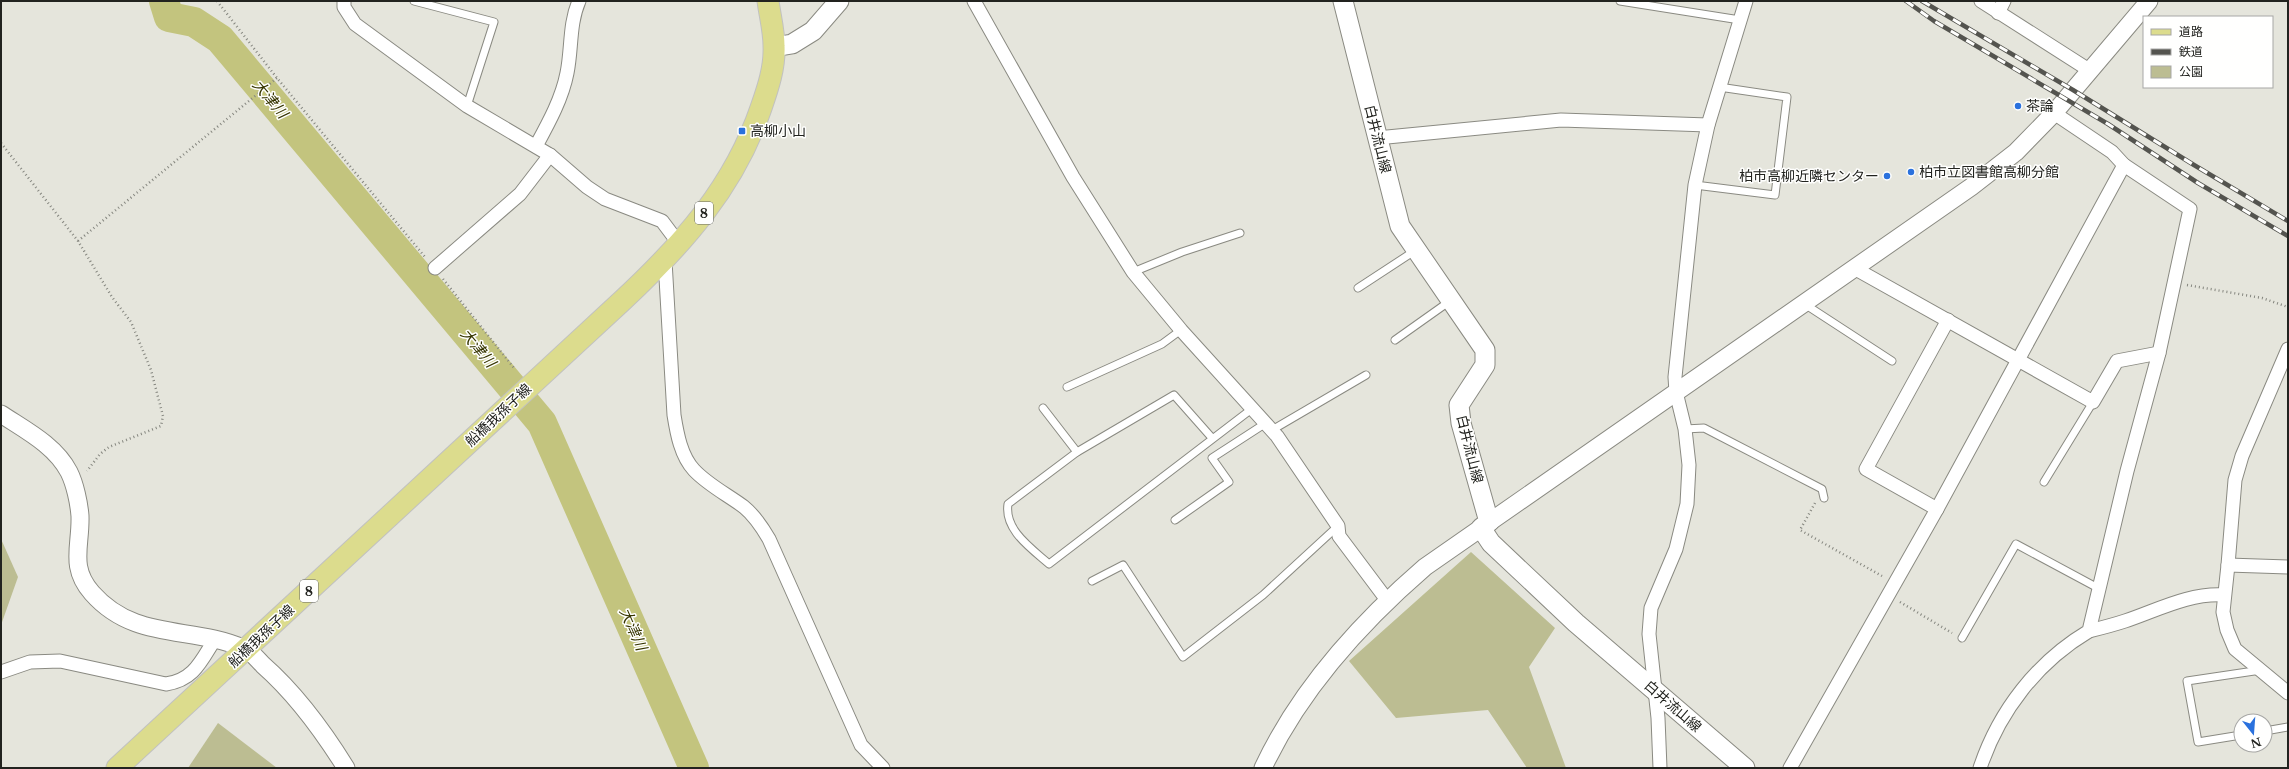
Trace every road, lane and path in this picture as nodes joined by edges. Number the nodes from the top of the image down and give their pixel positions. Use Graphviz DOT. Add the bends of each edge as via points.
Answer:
graph roads {
  1 [pos="217,1"];
  2 [pos="344,1"];
  3 [pos="414,1"];
  4 [pos="579,1"];
  5 [pos="768,1"];
  6 [pos="839,1"];
  7 [pos="974,1"];
  8 [pos="1343,1"];
  9 [pos="1620,1"];
  10 [pos="1746,1"];
  11 [pos="1981,1"];
  12 [pos="2004,1"];
  13 [pos="2149,1"];
  14 [pos="1998,13"];
  15 [pos="1740,20"];
  16 [pos="774,47"];
  17 [pos="2089,70"];
  18 [pos="277,78"];
  19 [pos="1719,87"];
  20 [pos="467,106"];
  21 [pos="2054,113"];
  22 [pos="1708,124"];
  23 [pos="1377,138"];
  24 [pos="1,143"];
  25 [pos="536,146"];
  26 [pos="550,155"];
  27 [pos="2124,165"];
  28 [pos="1694,185"];
  29 [pos="1240,233"];
  30 [pos="78,241"];
  31 [pos="680,245"];
  32 [pos="1416,250"];
  33 [pos="665,261"];
  34 [pos="435,268"];
  35 [pos="1854,268"];
  36 [pos="1133,272"];
  37 [pos="2175,282"];
  38 [pos="1358,288"];
  39 [pos="1452,300"];
  40 [pos="1803,303"];
  41 [pos="2288,307"];
  42 [pos="1948,320"];
  43 [pos="1182,330"];
  44 [pos="1395,340"];
  45 [pos="2288,349"];
  46 [pos="2159,353"];
  47 [pos="2020,359"];
  48 [pos="1892,361"];
  49 [pos="514,368"];
  50 [pos="1366,375"];
  51 [pos="1067,387"];
  52 [pos="1676,392"];
  53 [pos="2093,402"];
  54 [pos="1043,408"];
  55 [pos="1253,408"];
  56 [pos="1,414"];
  57 [pos="1269,426"];
  58 [pos="1686,429"];
  59 [pos="1212,438"];
  60 [pos="1077,452"];
  61 [pos="2044,482"];
  62 [pos="74,487"];
  63 [pos="1822,489"];
  64 [pos="1824,498"];
  65 [pos="1937,509"];
  66 [pos="1175,520"];
  67 [pos="1485,525"];
  68 [pos="1338,526"];
  69 [pos="2228,565"];
  70 [pos="2288,567"];
  71 [pos="1092,581"];
  72 [pos="1895,583"];
  73 [pos="2098,588"];
  74 [pos="2224,594"];
  75 [pos="1888,596"];
  76 [pos="1387,600"];
  77 [pos="2089,632"];
  78 [pos="1962,638"];
  79 [pos="215,639"];
  80 [pos="247,650"];
  81 [pos="2261,670"];
  82 [pos="1,672"];
  83 [pos="1654,690"];
  84 [pos="2288,693"];
  85 [pos="2288,727"];
  86 [pos="2273,730"];
  87 [pos="2233,736"];
  88 [pos="117,768"];
  89 [pos="346,768"];
  90 [pos="884,768"];
  91 [pos="1263,768"];
  92 [pos="1660,768"];
  93 [pos="1745,768"];
  94 [pos="1790,768"];
  95 [pos="1980,768"];
  1 -- 18 [label="path"];
  2 -- 20 [label="street" via="344,7 354,24"];
  3 -- 20 [label="lane" via="494,22"];
  4 -- 25 [label="street" via="572,16 567,74 550,120"];
  5 -- 16 [label="main road, 船橋我孫子線 / 8"];
  6 -- 16 [label="main road" via="813,31 792,44"];
  7 -- 36 [label="street" via="1073,177"];
  8 -- 23 [label="main road, 白井流山線"];
  9 -- 15 [label="lane"];
  10 -- 15 [label="street"];
  11 -- 14 [label="street"];
  12 -- 14 [label="street"];
  13 -- 17 [label="street"];
  14 -- 17 [label="street"];
  15 -- 19 [label="street"];
  16 -- 31 [label="main road, 船橋我孫子線 / 8" via="771,80 752,136 726,184"];
  17 -- 21 [label="street"];
  18 -- 30 [label="path" via="256,98"];
  18 -- 34 [label="path"];
  19 -- 22 [label="street"];
  19 -- 28 [label="lane" via="1787,97 1775,195"];
  20 -- 25 [label="street"];
  21 -- 27 [label="street" via="2112,152"];
  21 -- 35 [label="street" via="2016,152 1971,188"];
  22 -- 23 [label="street" via="1561,120"];
  22 -- 28 [label="street"];
  23 -- 32 [label="main road, 白井流山線" via="1400,226"];
  24 -- 30 [label="path"];
  25 -- 26 [label="street"];
  26 -- 31 [label="street" via="587,188 605,199 662,221"];
  26 -- 34 [label="street" via="520,194"];
  27 -- 37 [label="street" via="2190,209"];
  27 -- 47 [label="street"];
  28 -- 52 [label="street" via="1675,377"];
  29 -- 36 [label="lane" via="1182,252"];
  30 -- 62 [label="path" via="112,297 131,322 151,370 163,416 161,426 109,447 100,454"];
  31 -- 33 [label="main road, 船橋我孫子線 / 8"];
  32 -- 38 [label="lane"];
  32 -- 39 [label="main road, 白井流山線"];
  33 -- 80 [label="main road, 船橋我孫子線 / 8"];
  33 -- 90 [label="street" via="674,415 677,436 684,454 694,470 756,519 769,539 861,745"];
  34 -- 49 [label="path"];
  35 -- 40 [label="street"];
  35 -- 42 [label="street"];
  36 -- 43 [label="street"];
  37 -- 41 [label="path" via="2262,298"];
  37 -- 46 [label="street"];
  39 -- 44 [label="lane"];
  39 -- 67 [label="main road, 白井流山線" via="1485,350 1485,365 1459,405 1461,423 1489,522"];
  40 -- 48 [label="lane"];
  40 -- 52 [label="street"];
  42 -- 47 [label="street"];
  42 -- 65 [label="street" via="1866,469"];
  43 -- 51 [label="lane" via="1162,344"];
  43 -- 55 [label="street"];
  45 -- 69 [label="street" via="2242,456 2236,480"];
  46 -- 53 [label="street" via="2117,361"];
  46 -- 73 [label="street"];
  47 -- 53 [label="street"];
  47 -- 65 [label="street"];
  50 -- 57 [label="lane"];
  52 -- 58 [label="street"];
  52 -- 67 [label="street"];
  53 -- 61 [label="lane"];
  54 -- 60 [label="lane"];
  55 -- 57 [label="street"];
  55 -- 59 [label="lane"];
  56 -- 62 [label="street" via="42,441 59,457"];
  57 -- 66 [label="lane" via="1212,458 1229,482"];
  57 -- 68 [label="street"];
  58 -- 63 [label="lane" via="1704,428"];
  58 -- 83 [label="street" via="1689,465 1687,504 1676,549 1651,608 1649,634"];
  59 -- 60 [label="lane" via="1174,395"];
  59 -- 60 [label="lane" via="1048,564 1019,538 1006,514 1008,504"];
  62 -- 79 [label="street" via="80,516 76,558 82,580 93,594 109,609 141,626"];
  63 -- 64 [label="lane"];
  63 -- 72 [label="path" via="1800,530"];
  65 -- 72 [label="street"];
  67 -- 76 [label="street" via="1425,567"];
  67 -- 83 [label="main road, 白井流山線" via="1481,528 1492,543 1576,623"];
  68 -- 71 [label="lane" via="1263,594 1183,657 1123,565"];
  68 -- 76 [label="street" via="1339,536"];
  69 -- 70 [label="street"];
  69 -- 74 [label="street"];
  72 -- 75 [label="street"];
  73 -- 77 [label="street"];
  73 -- 78 [label="lane" via="2016,544"];
  74 -- 77 [label="street" via="2210,594 2172,603"];
  74 -- 81 [label="street" via="2226,630 2235,649"];
  75 -- 78 [label="path"];
  75 -- 94 [label="street"];
  76 -- 91 [label="street" via="1343,646 1316,681 1272,748"];
  77 -- 95 [label="street" via="2074,640 2034,676 2001,718"];
  79 -- 80 [label="street"];
  79 -- 82 [label="street" via="195,671 180,682 166,684 60,662 30,662"];
  80 -- 88 [label="main road, 船橋我孫子線 / 8"];
  80 -- 89 [label="street" via="294,697 331,743"];
  81 -- 84 [label="street"];
  81 -- 87 [label="lane" via="2187,681 2198,742"];
  83 -- 92 [label="street"];
  83 -- 93 [label="main road, 白井流山線"];
  85 -- 86 [label="lane"];
}
